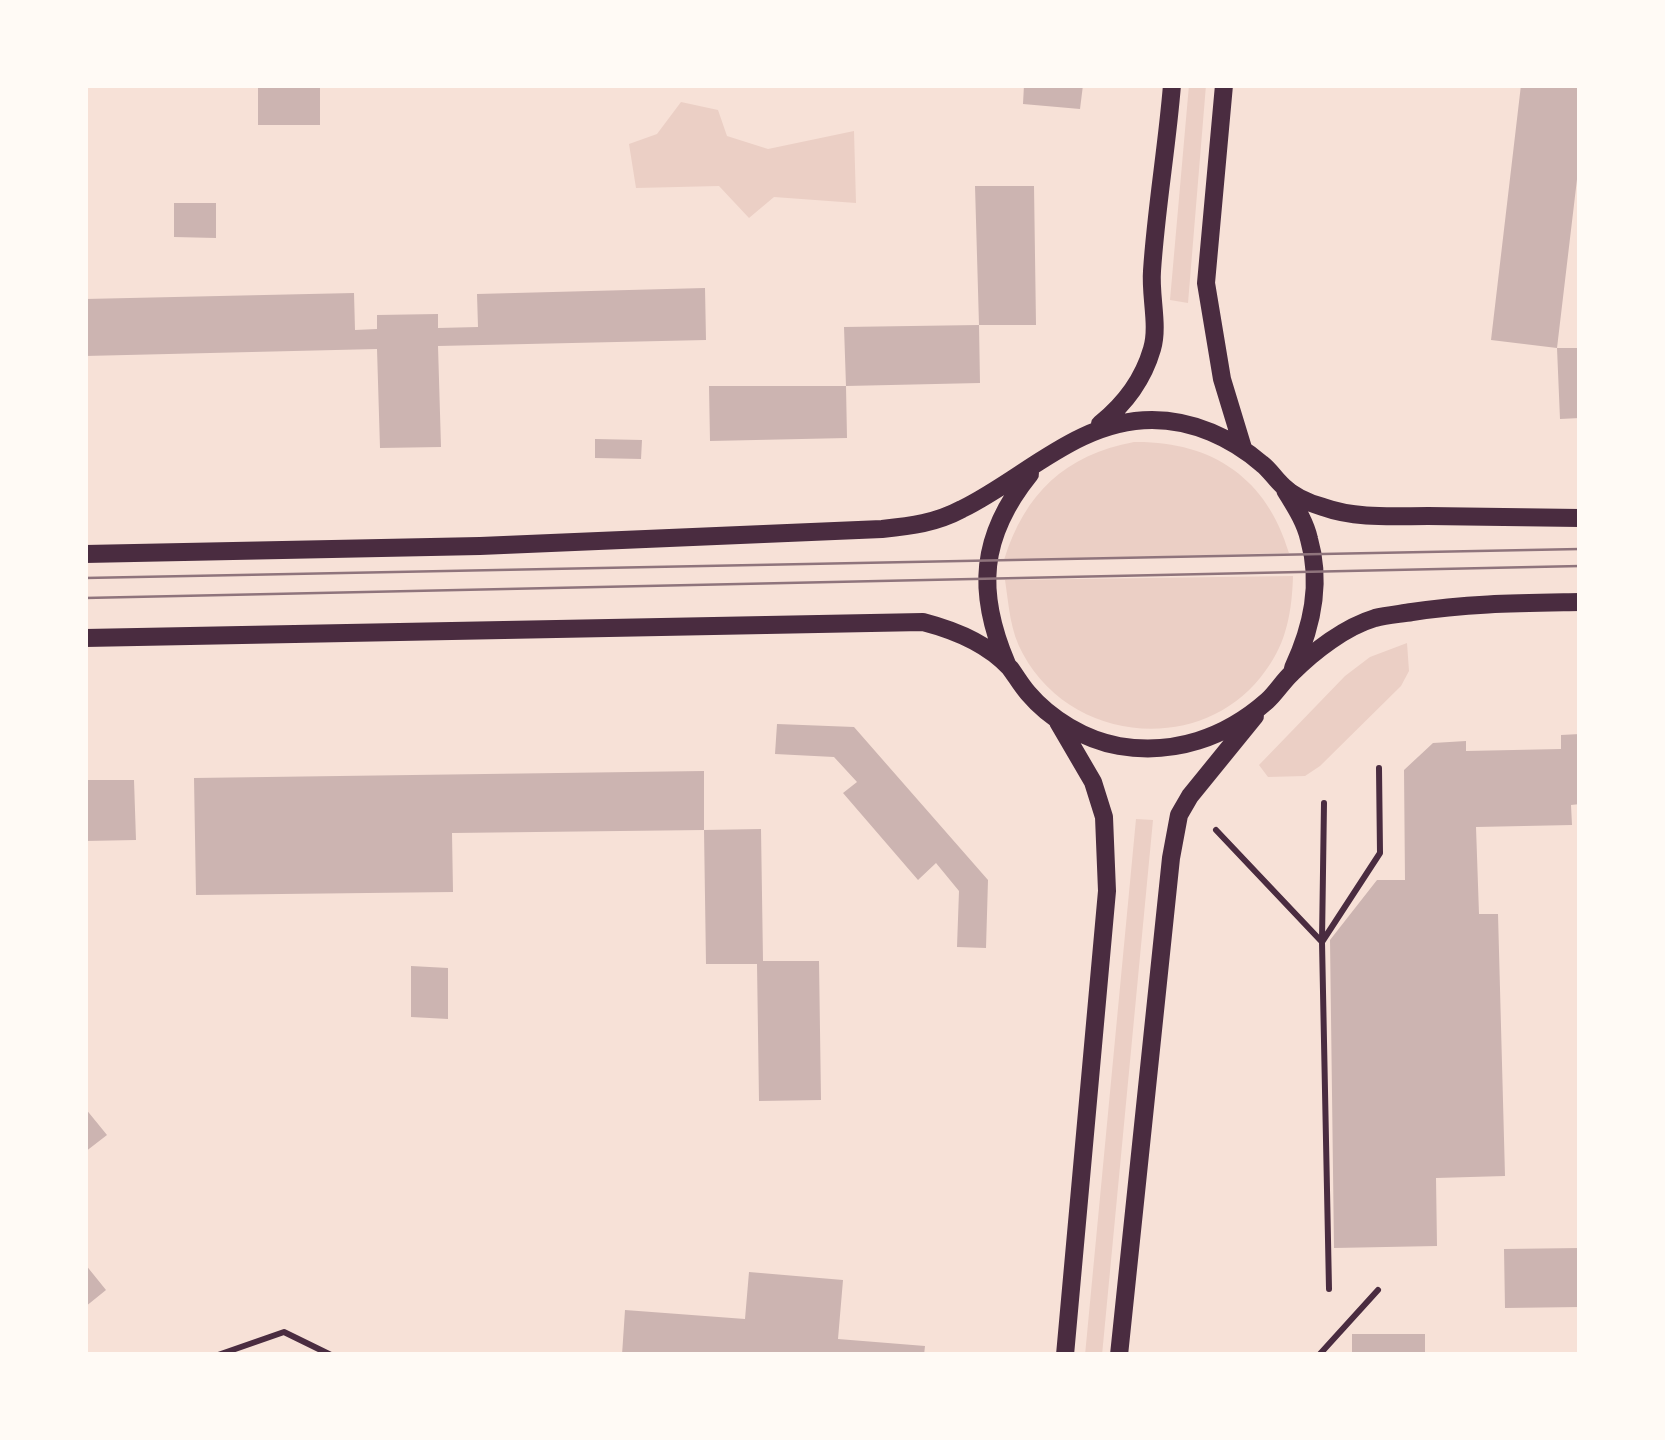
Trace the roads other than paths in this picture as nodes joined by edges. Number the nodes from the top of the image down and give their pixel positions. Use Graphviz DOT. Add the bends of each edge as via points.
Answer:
graph roads {
  1 [pos="1172,85"];
  2 [pos="1224,85"];
  3 [pos="1064,446"];
  4 [pos="1243,448"];
  5 [pos="1285,489"];
  6 [pos="1580,518"];
  7 [pos="85,554"];
  8 [pos="1580,602"];
  9 [pos="85,638"];
  10 [pos="1008,666"];
  11 [pos="1268,701"];
  12 [pos="1054,718"];
  13 [pos="1065,1355"];
  14 [pos="1119,1355"];
  1 -- 3 [label="street" via="1151,275 1154,344 1119,409"];
  2 -- 4 [label="street" via="1206,283 1222,379"];
  3 -- 4 [label="street" via="1124,422 1155,420 1216,433"];
  3 -- 7 [label="street" via="975,502 926,524 882,529"];
  3 -- 10 [label="street" via="1035,467 996,528 987,599"];
  4 -- 5 [label="street"];
  5 -- 6 [label="street" via="1351,514"];
  5 -- 11 [label="street" via="1310,538 1315,586 1308,636"];
  8 -- 11 [label="street" via="1460,604 1376,618 1323,647"];
  9 -- 10 [label="street" via="923,622 980,645"];
  10 -- 12 [label="street"];
  11 -- 12 [label="street" via="1215,736 1149,749 1116,746"];
  11 -- 14 [label="street" via="1179,814"];
  12 -- 13 [label="street" via="1093,782 1104,817 1107,891"];
}
